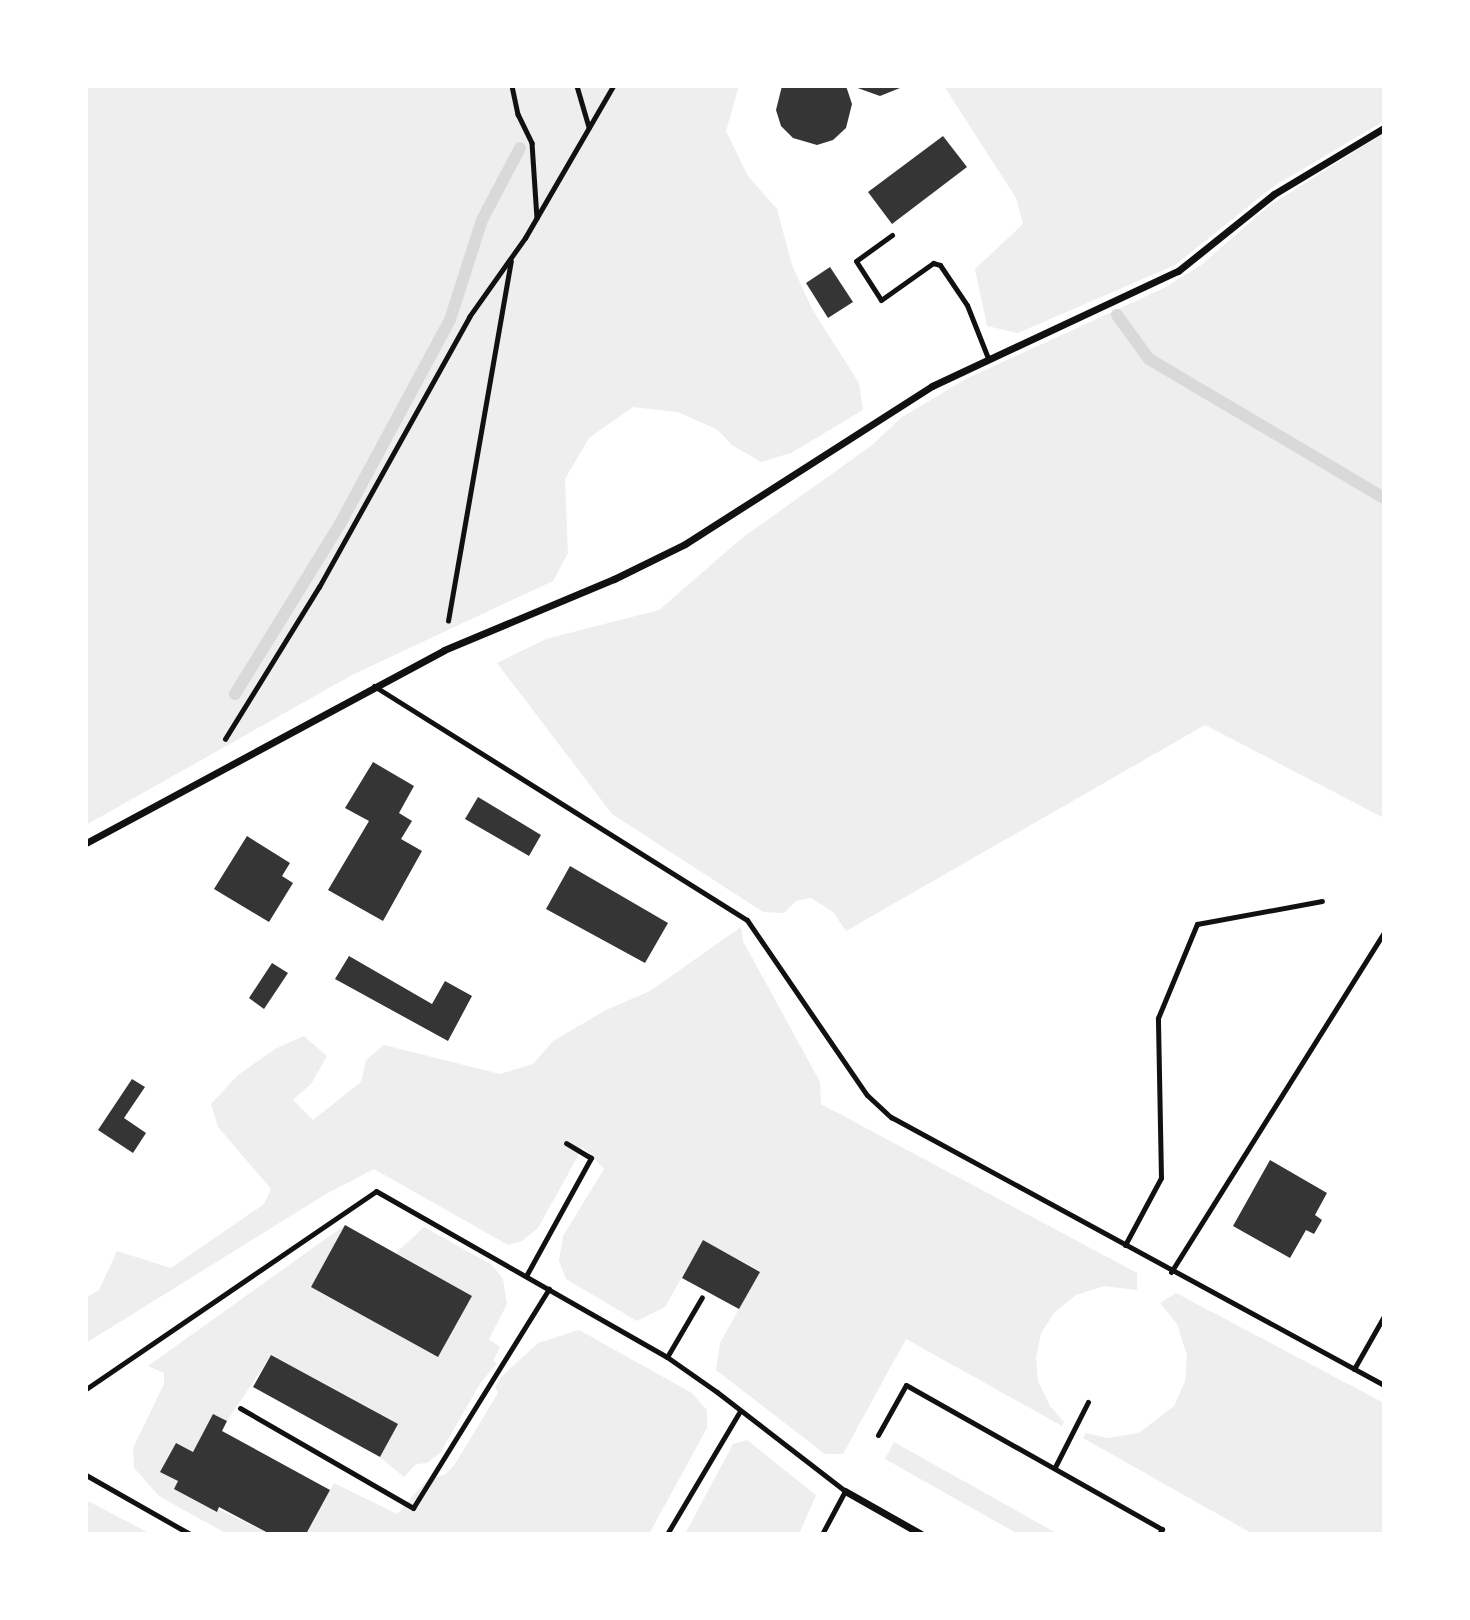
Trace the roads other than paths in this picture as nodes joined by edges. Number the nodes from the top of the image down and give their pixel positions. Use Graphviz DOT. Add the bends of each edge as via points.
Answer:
graph roads {
  1 [pos="1384,128"];
  2 [pos="892,235"];
  3 [pos="988,358"];
  4 [pos="374,686"];
  5 [pos="86,844"];
  6 [pos="1322,901"];
  7 [pos="1384,933"];
  8 [pos="566,1143"];
  9 [pos="1125,1245"];
  10 [pos="1171,1272"];
  11 [pos="526,1276"];
  12 [pos="549,1289"];
  13 [pos="702,1297"];
  14 [pos="1384,1316"];
  15 [pos="667,1356"];
  16 [pos="1354,1369"];
  17 [pos="1384,1385"];
  18 [pos="86,1390"];
  19 [pos="1088,1402"];
  20 [pos="240,1408"];
  21 [pos="740,1411"];
  22 [pos="878,1435"];
  23 [pos="1055,1467"];
  24 [pos="86,1475"];
  25 [pos="845,1491"];
  26 [pos="190,1534"];
  27 [pos="667,1534"];
  28 [pos="822,1534"];
  29 [pos="921,1534"];
  30 [pos="1159,1534"];
  1 -- 3 [label="street" via="1274,194 1178,271 1105,309"];
  2 -- 3 [label="lane" via="856,261 881,300 933,263 940,265 967,305"];
  3 -- 4 [label="street" via="875,419 675,549 444,650"];
  4 -- 5 [label="street"];
  4 -- 9 [label="lane" via="747,920 867,1095 891,1117"];
  6 -- 9 [label="lane" via="1197,924 1158,1018 1161,1178"];
  7 -- 10 [label="lane"];
  8 -- 11 [label="lane" via="591,1158"];
  9 -- 10 [label="lane"];
  10 -- 16 [label="lane"];
  11 -- 12 [label="lane"];
  11 -- 18 [label="lane" via="376,1191"];
  12 -- 15 [label="lane"];
  12 -- 20 [label="lane" via="414,1508"];
  13 -- 15 [label="lane"];
  14 -- 16 [label="lane"];
  15 -- 21 [label="lane"];
  16 -- 17 [label="lane"];
  19 -- 23 [label="lane"];
  21 -- 25 [label="lane"];
  21 -- 27 [label="lane"];
  22 -- 23 [label="lane" via="906,1385"];
  23 -- 30 [label="lane" via="1162,1530"];
  24 -- 26 [label="lane"];
  25 -- 28 [label="lane"];
  25 -- 29 [label="street"];
}
